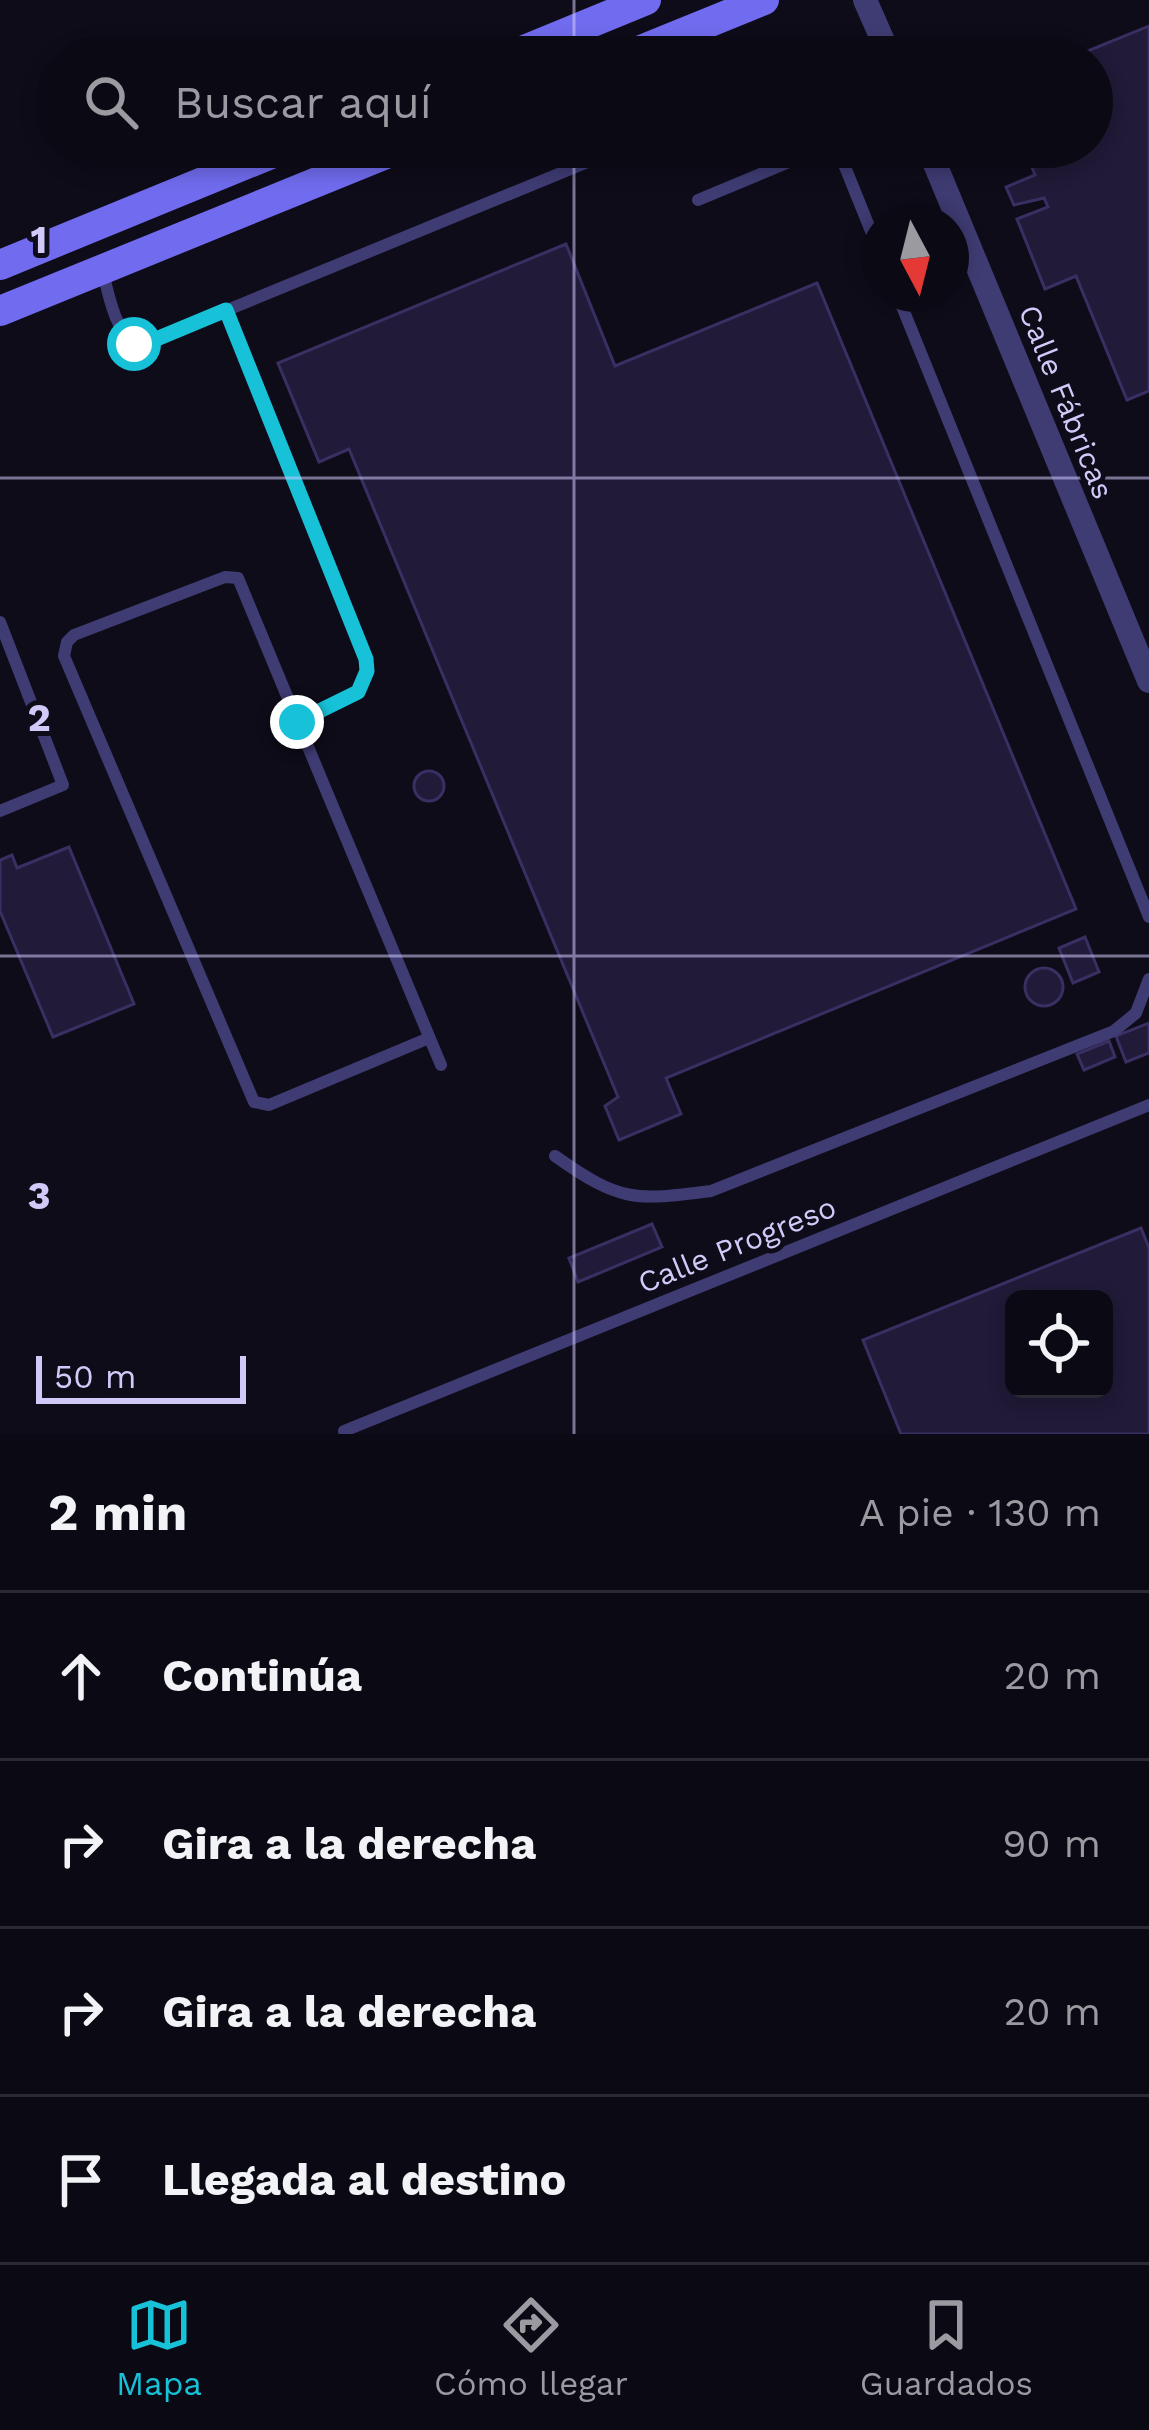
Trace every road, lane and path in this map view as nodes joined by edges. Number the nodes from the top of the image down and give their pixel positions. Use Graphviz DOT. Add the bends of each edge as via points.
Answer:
graph roads {
  1 [pos="646,0"];
  2 [pos="764,0"];
  3 [pos="865,0"];
  4 [pos="585,36"];
  5 [pos="676,36"];
  6 [pos="881,36"];
  7 [pos="237,168"];
  8 [pos="352,168"];
  9 [pos="573,168"];
  10 [pos="772,168"];
  11 [pos="845,168"];
  12 [pos="937,168"];
  13 [pos="698,200"];
  14 [pos="861,206"];
  15 [pos="86,230"];
  16 [pos="0,266"];
  17 [pos="102,270"];
  18 [pos="226,310"];
  19 [pos="0,311"];
  20 [pos="903,312"];
  21 [pos="0,622"];
  22 [pos="1149,681"];
  23 [pos="297,722"];
  24 [pos="0,811"];
  25 [pos="1149,917"];
  26 [pos="1149,979"];
  27 [pos="430,1038"];
  28 [pos="441,1065"];
  29 [pos="1149,1105"];
  30 [pos="555,1156"];
  31 [pos="344,1431"];
  1 -- 4 [label="main road"];
  2 -- 5 [label="main road"];
  3 -- 6 [label="street"];
  7 -- 15 [label="main road"];
  8 -- 17 [label="main road"];
  9 -- 18 [label="lane"];
  10 -- 13 [label="lane"];
  11 -- 14 [label="lane"];
  12 -- 22 [label="street, Calle Fábricas"];
  15 -- 16 [label="main road"];
  15 -- 17 [label="main road"];
  17 -- 18 [label="lane" via="119,325 134,344"];
  17 -- 19 [label="main road"];
  18 -- 23 [label="lane" via="366,659 358,692"];
  20 -- 25 [label="lane"];
  21 -- 24 [label="lane" via="63,785"];
  23 -- 27 [label="lane"];
  23 -- 27 [label="lane" via="238,578 67,642 64,656 254,1102 266,1106"];
  26 -- 30 [label="lane" via="1136,1013 1114,1031 711,1191 618,1195"];
  27 -- 28 [label="lane"];
  29 -- 31 [label="lane, Calle Progreso"];
}
